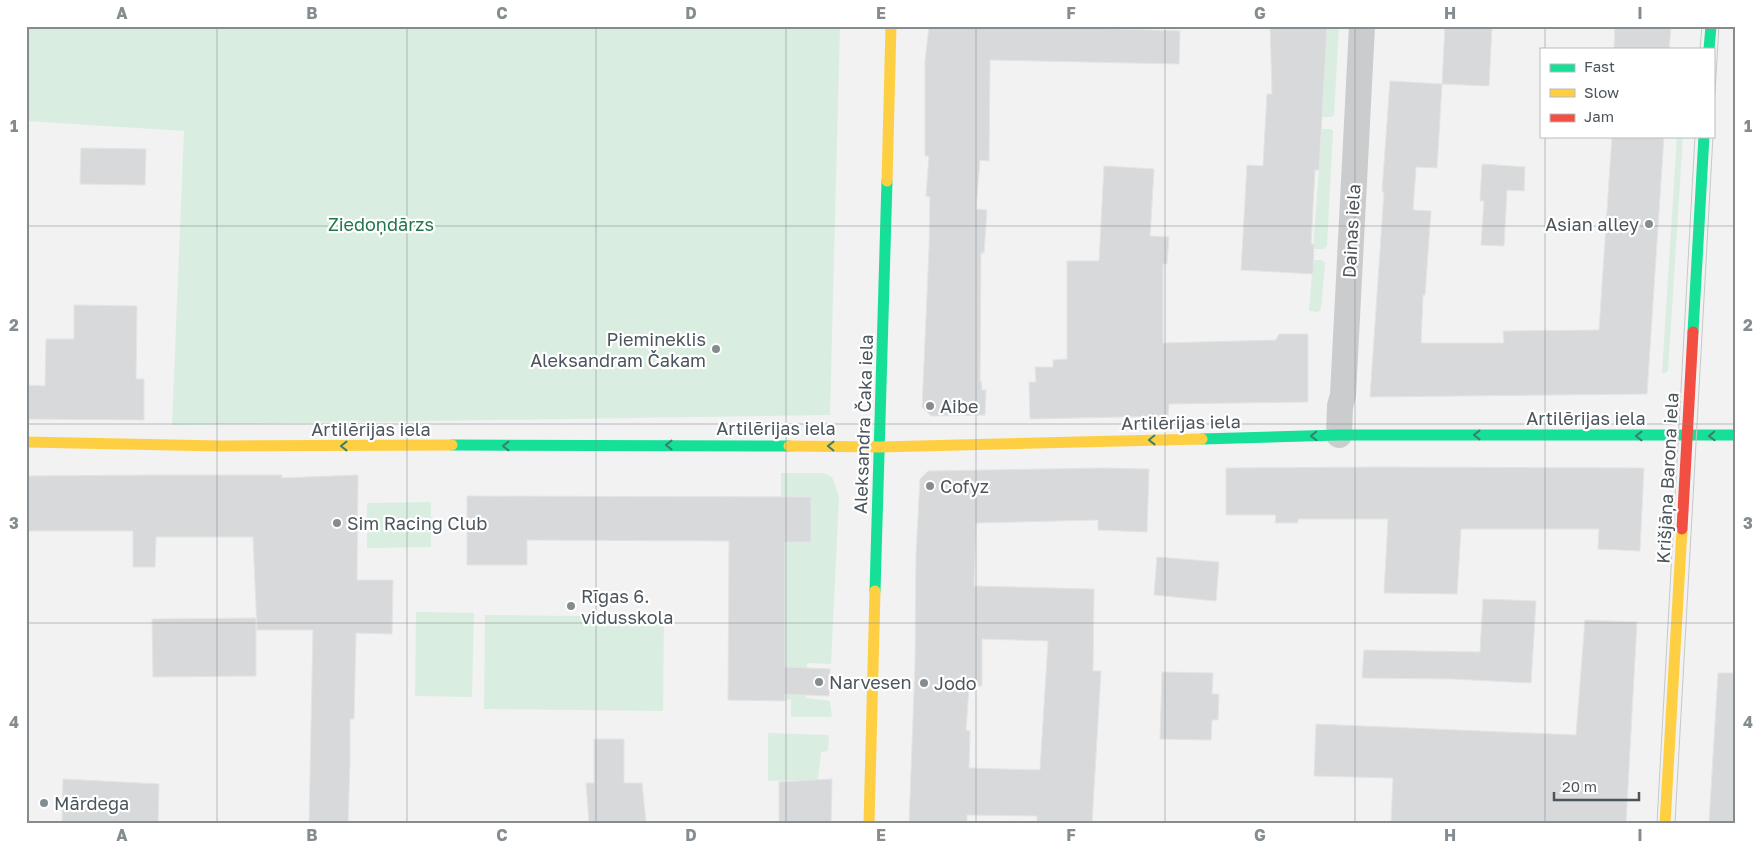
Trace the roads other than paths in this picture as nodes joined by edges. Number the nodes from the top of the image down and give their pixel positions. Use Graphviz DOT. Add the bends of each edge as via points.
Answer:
graph roads {
  1 [pos="891,26"];
  2 [pos="1362,26"];
  3 [pos="1710,26"];
  4 [pos="1709,48"];
  5 [pos="1704,138"];
  6 [pos="1339,435"];
  7 [pos="1736,435"];
  8 [pos="1688,436"];
  9 [pos="26,442"];
  10 [pos="880,447"];
  11 [pos="870,823"];
  12 [pos="1665,823"];
  1 -- 10 [label="street, Aleksandra Čaka iela"];
  2 -- 6 [label="street, Dainas iela"];
  3 -- 4 [label="street"];
  5 -- 8 [label="street, Krišjāņa Barona iela"];
  8 -- 6 [label="street, Artilērijas iela, one-way"];
  6 -- 10 [label="street, Artilērijas iela, one-way"];
  7 -- 8 [label="street, Artilērijas iela, one-way"];
  8 -- 12 [label="street, Krišjāņa Barona iela"];
  10 -- 9 [label="street, Artilērijas iela, one-way" via="221,446"];
  10 -- 11 [label="street, Aleksandra Čaka iela"];
}
